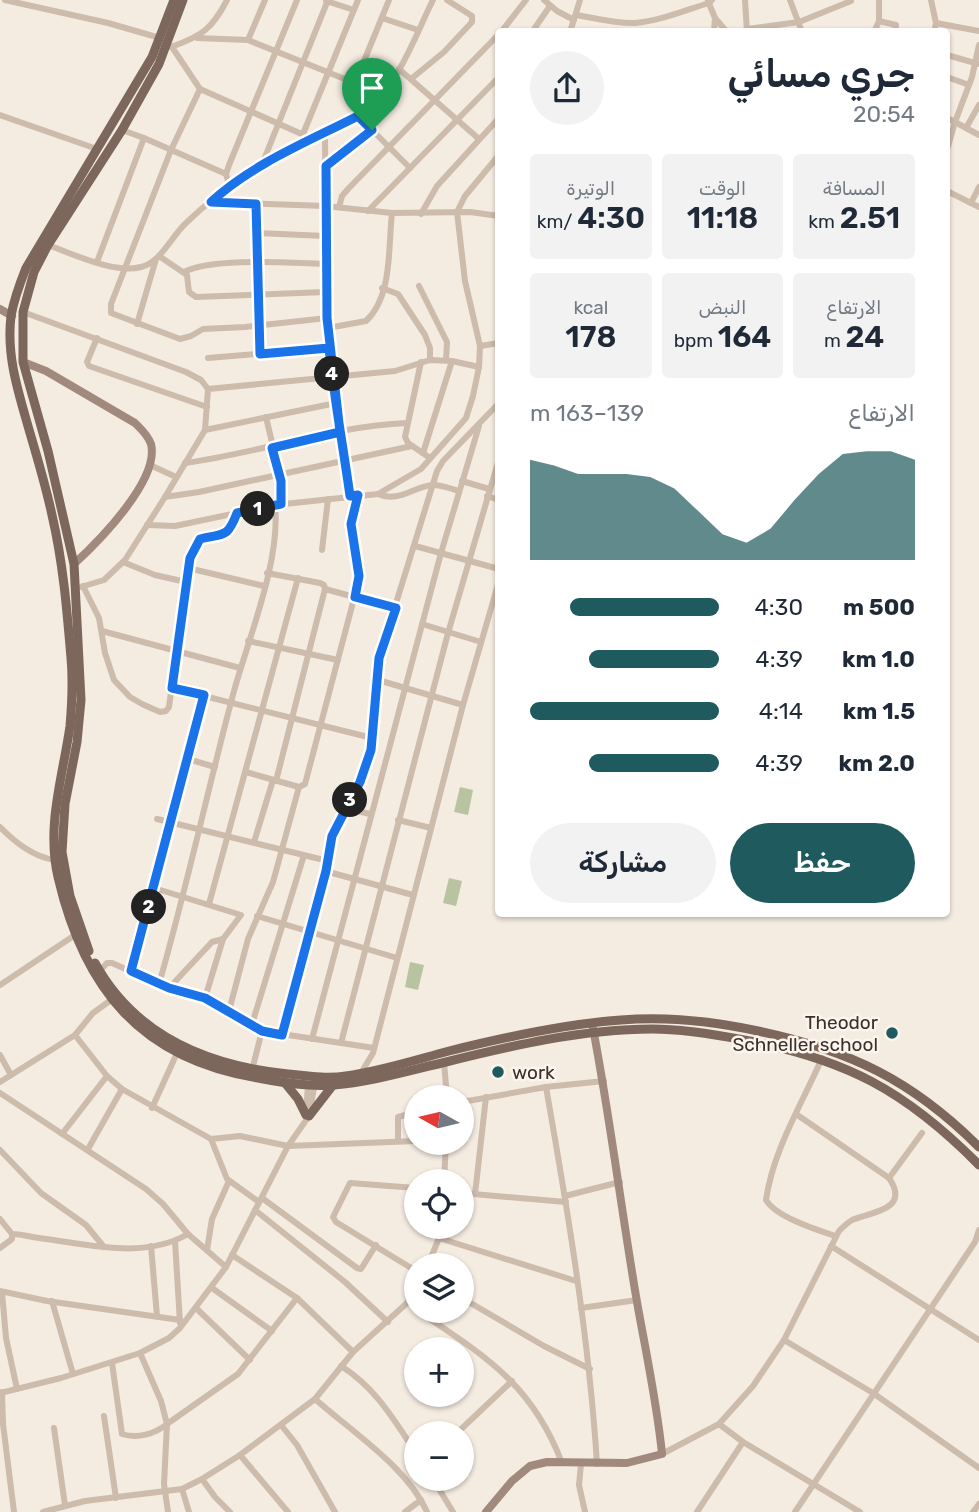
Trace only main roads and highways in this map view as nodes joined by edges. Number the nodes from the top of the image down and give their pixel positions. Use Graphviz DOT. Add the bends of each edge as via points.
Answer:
graph roads {
  1 [pos="174,0"];
  2 [pos="183,0"];
  3 [pos="52,468"];
  4 [pos="42,472"];
  5 [pos="63,786"];
  6 [pos="699,1020"];
  7 [pos="698,1031"];
  8 [pos="312,1081"];
  9 [pos="285,1083"];
  10 [pos="333,1085"];
  11 [pos="979,1147"];
  12 [pos="979,1165"];
  1 -- 4 [label="main road" via="160,38 20,283 12,316 13,373"];
  2 -- 3 [label="main road" via="169,48 34,272 23,312 23,362"];
  3 -- 4 [label="main road"];
  3 -- 5 [label="main road" via="80,587 81,700 77,742"];
  4 -- 5 [label="main road" via="63,570 72,673"];
  5 -- 8 [label="main road" via="63,865 76,920 99,972 118,997 170,1041 216,1061"];
  5 -- 9 [label="main road" via="54,825 55,860 75,935 111,1000 177,1053 208,1067"];
  6 -- 7 [label="main road"];
  6 -- 8 [label="main road" via="592,1023"];
  6 -- 11 [label="main road" via="794,1038 870,1066 939,1110"];
  7 -- 10 [label="main road" via="648,1029 529,1043 369,1081"];
  7 -- 12 [label="main road" via="822,1058 869,1079 913,1106"];
  8 -- 9 [label="main road"];
  8 -- 10 [label="main road"];
  9 -- 10 [label="main road" via="307,1117"];
}
